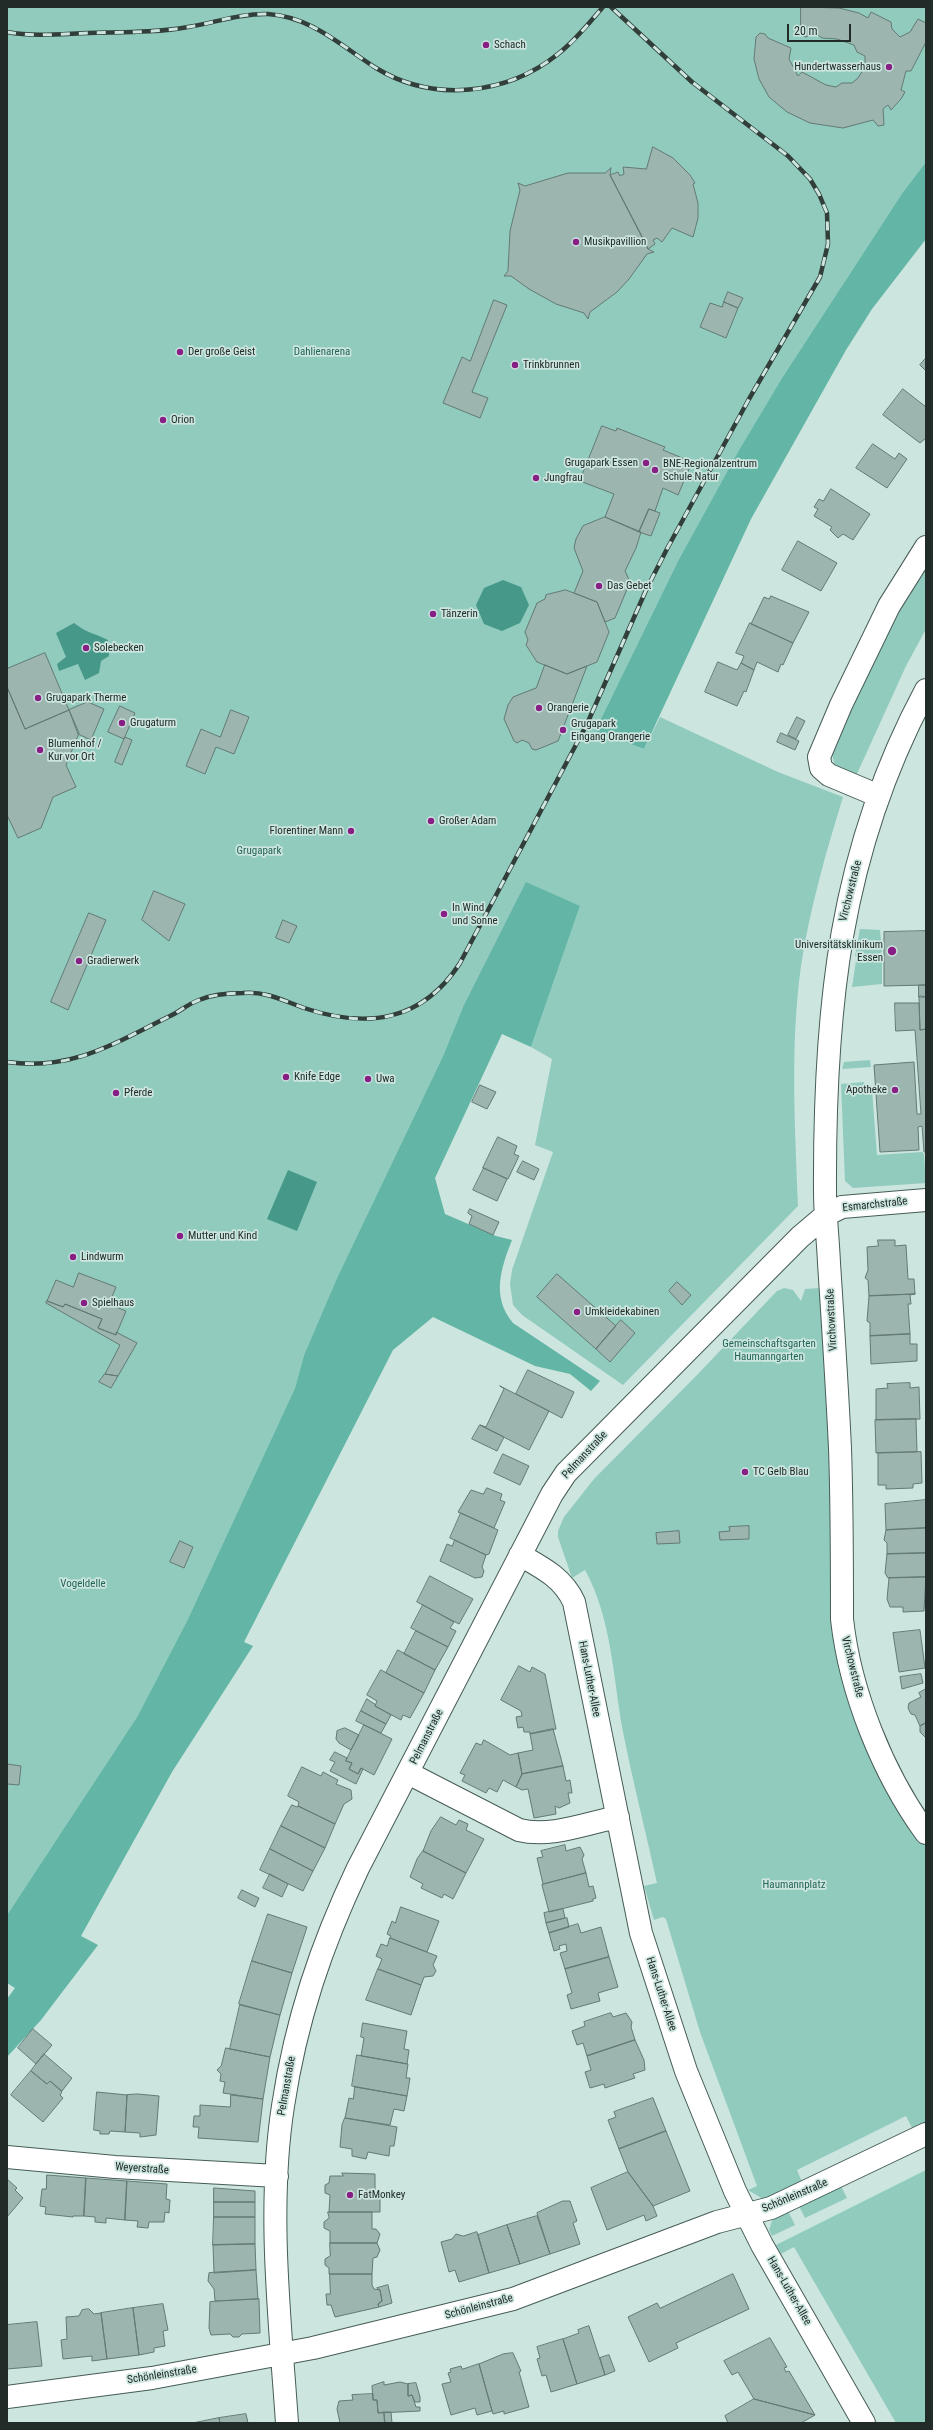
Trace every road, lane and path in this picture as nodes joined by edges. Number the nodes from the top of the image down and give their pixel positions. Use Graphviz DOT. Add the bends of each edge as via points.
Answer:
graph roads {
  1 [pos="926,547"];
  2 [pos="926,690"];
  3 [pos="879,796"];
  4 [pos="926,1200"];
  5 [pos="826,1215"];
  6 [pos="520,1555"];
  7 [pos="408,1773"];
  8 [pos="618,1817"];
  9 [pos="926,1833"];
  10 [pos="926,2134"];
  11 [pos="7,2157"];
  12 [pos="277,2176"];
  13 [pos="747,2214"];
  14 [pos="283,2354"];
  15 [pos="7,2397"];
  16 [pos="287,2423"];
  17 [pos="863,2423"];
  1 -- 3 [label="street" via="889,606 841,705 819,758 821,768 829,775"];
  2 -- 3 [label="street, Virchowstraße" via="902,735"];
  3 -- 5 [label="street, Virchowstraße" via="853,877 838,953 828,1039"];
  4 -- 5 [label="street, Esmarchstraße" via="842,1207"];
  5 -- 6 [label="street, Pelmanstraße" via="800,1237 566,1473"];
  5 -- 9 [label="street, Virchowstraße" via="840,1448 842,1619 845,1643 864,1711 888,1769"];
  6 -- 7 [label="street, Pelmanstraße"];
  6 -- 8 [label="street, Hans-Luther-Allee" via="552,1573 565,1586 574,1602"];
  7 -- 8 [label="street, Pelmanstraße" via="527,1832 550,1832"];
  7 -- 12 [label="street, Pelmanstraße" via="352,1881 331,1927 312,1981 296,2036 283,2107"];
  8 -- 13 [label="street, Hans-Luther-Allee" via="641,1933 686,2071 735,2192"];
  10 -- 13 [label="street, Schönleinstraße" via="789,2201"];
  11 -- 12 [label="street, Weyerstraße" via="115,2167"];
  12 -- 14 [label="street, Pelmanstraße" via="276,2254"];
  13 -- 14 [label="street, Schönleinstraße" via="717,2222 513,2299 385,2332"];
  13 -- 17 [label="street, Hans-Luther-Allee"];
  14 -- 15 [label="street, Schönleinstraße" via="152,2378"];
  14 -- 16 [label="street, Pelmanstraße"];
}
